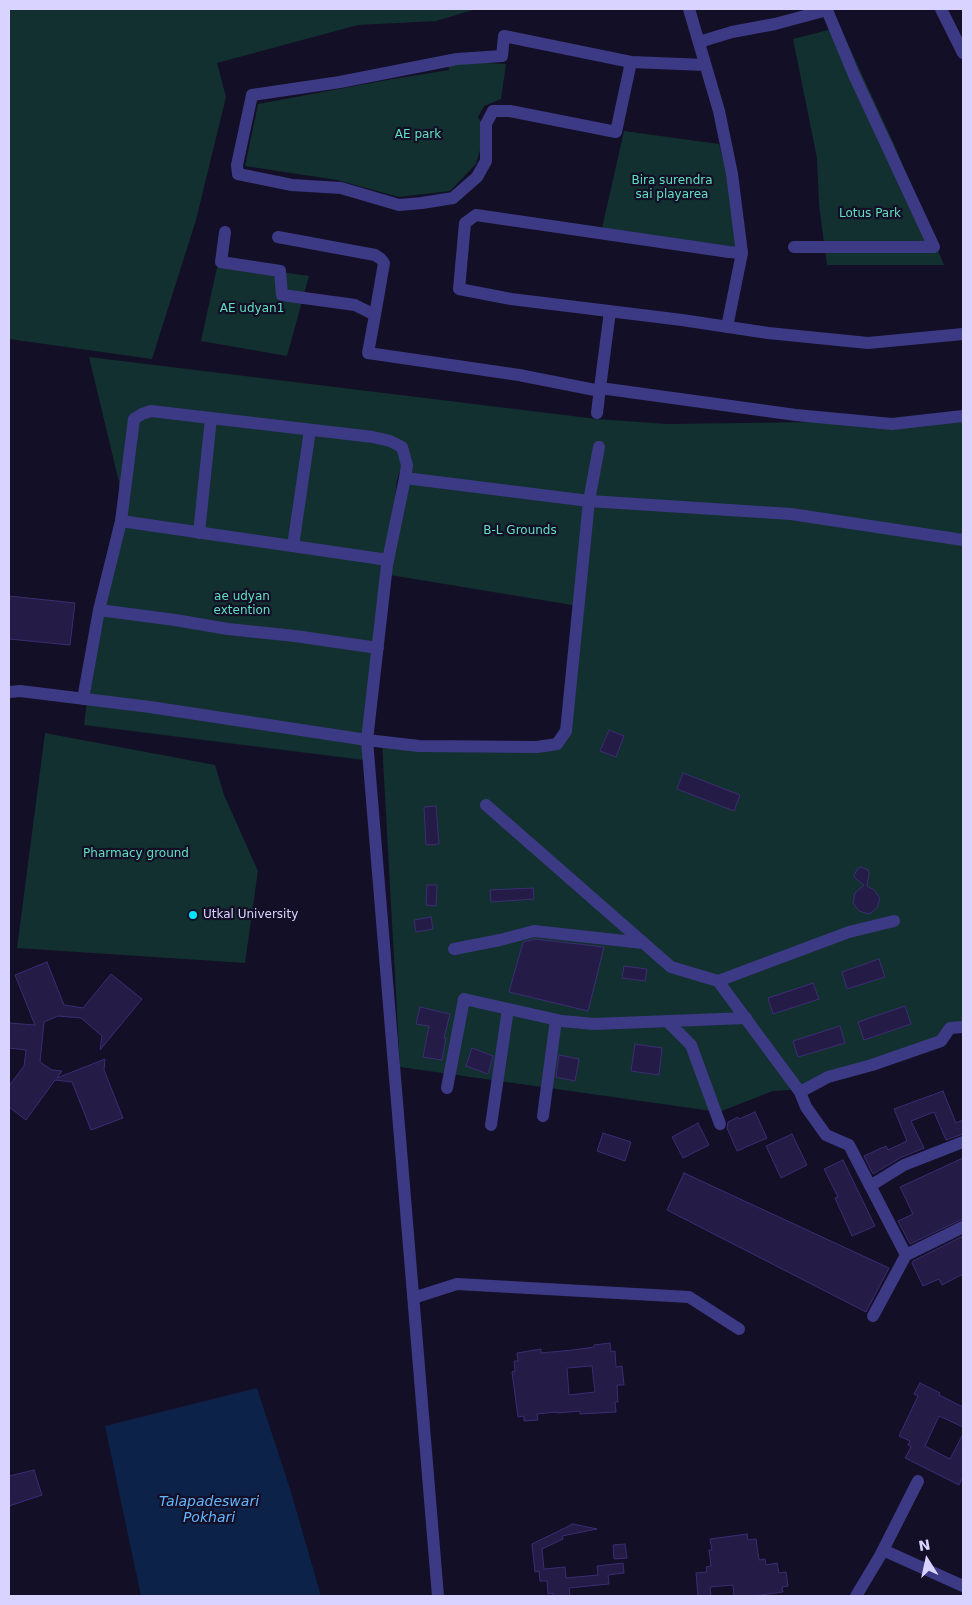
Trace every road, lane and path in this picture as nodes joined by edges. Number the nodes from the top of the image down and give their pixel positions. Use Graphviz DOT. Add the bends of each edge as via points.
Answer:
graph roads {
  1 [pos="688,9"];
  2 [pos="941,9"];
  3 [pos="829,10"];
  4 [pos="699,42"];
  5 [pos="963,53"];
  6 [pos="631,62"];
  7 [pos="705,65"];
  8 [pos="225,232"];
  9 [pos="278,237"];
  10 [pos="794,247"];
  11 [pos="742,253"];
  12 [pos="610,311"];
  13 [pos="375,314"];
  14 [pos="727,326"];
  15 [pos="963,334"];
  16 [pos="600,390"];
  17 [pos="597,413"];
  18 [pos="963,416"];
  19 [pos="211,418"];
  20 [pos="310,430"];
  21 [pos="599,447"];
  22 [pos="405,478"];
  23 [pos="589,500"];
  24 [pos="120,521"];
  25 [pos="199,532"];
  26 [pos="963,540"];
  27 [pos="293,546"];
  28 [pos="388,560"];
  29 [pos="99,610"];
  30 [pos="378,648"];
  31 [pos="9,692"];
  32 [pos="83,699"];
  33 [pos="367,740"];
  34 [pos="486,805"];
  35 [pos="894,921"];
  36 [pos="643,943"];
  37 [pos="454,949"];
  38 [pos="718,981"];
  39 [pos="508,1009"];
  40 [pos="746,1018"];
  41 [pos="556,1020"];
  42 [pos="667,1022"];
  43 [pos="963,1027"];
  44 [pos="447,1088"];
  45 [pos="800,1092"];
  46 [pos="543,1116"];
  47 [pos="720,1124"];
  48 [pos="491,1125"];
  49 [pos="963,1142"];
  50 [pos="870,1186"];
  51 [pos="963,1227"];
  52 [pos="906,1255"];
  53 [pos="413,1298"];
  54 [pos="873,1316"];
  55 [pos="739,1329"];
  56 [pos="918,1481"];
  57 [pos="883,1550"];
  58 [pos="963,1586"];
  59 [pos="438,1596"];
  60 [pos="856,1596"];
  1 -- 4 [label="street"];
  2 -- 5 [label="street"];
  3 -- 4 [label="street"];
  3 -- 10 [label="street" via="854,75 934,247"];
  4 -- 7 [label="street"];
  6 -- 6 [label="street" via="504,36 502,56 457,59 252,95 236,165 238,174 292,185 341,188 399,205 453,198 477,177 486,161 486,124 493,111 510,111 616,132"];
  6 -- 7 [label="street"];
  7 -- 11 [label="street" via="719,111 732,174"];
  8 -- 13 [label="street" via="221,262 280,271 282,295 355,305"];
  9 -- 13 [label="street" via="375,255 384,263"];
  11 -- 12 [label="street" via="476,215 465,223 459,289"];
  11 -- 14 [label="street"];
  12 -- 14 [label="street"];
  12 -- 16 [label="street"];
  13 -- 16 [label="street" via="368,353"];
  14 -- 15 [label="street" via="868,343"];
  16 -- 17 [label="street"];
  16 -- 18 [label="street" via="892,424"];
  19 -- 20 [label="street"];
  19 -- 24 [label="street" via="151,411 134,419"];
  19 -- 25 [label="street"];
  20 -- 22 [label="street" via="390,441 402,447 407,465"];
  20 -- 27 [label="street"];
  21 -- 23 [label="street"];
  22 -- 23 [label="street"];
  22 -- 28 [label="street"];
  23 -- 26 [label="street" via="791,514"];
  23 -- 33 [label="street" via="566,731 557,744 537,748 419,746"];
  24 -- 25 [label="street"];
  24 -- 29 [label="street"];
  25 -- 27 [label="street"];
  27 -- 28 [label="street"];
  28 -- 30 [label="street"];
  29 -- 30 [label="street"];
  29 -- 32 [label="street"];
  30 -- 33 [label="street"];
  31 -- 32 [label="street"];
  32 -- 33 [label="street"];
  33 -- 53 [label="street"];
  34 -- 36 [label="street"];
  35 -- 38 [label="street" via="849,932"];
  36 -- 37 [label="street" via="534,931"];
  36 -- 38 [label="street" via="671,967"];
  38 -- 40 [label="street"];
  39 -- 41 [label="street"];
  39 -- 44 [label="street" via="464,999"];
  39 -- 48 [label="street"];
  40 -- 42 [label="street"];
  40 -- 45 [label="street"];
  41 -- 42 [label="street" via="594,1024"];
  41 -- 46 [label="street"];
  42 -- 47 [label="street" via="691,1045"];
  43 -- 45 [label="street" via="950,1028 941,1042 828,1077"];
  45 -- 50 [label="street" via="806,1107 826,1135 849,1145"];
  49 -- 50 [label="street" via="904,1165"];
  50 -- 52 [label="street"];
  51 -- 52 [label="street"];
  52 -- 54 [label="street"];
  53 -- 55 [label="street" via="457,1284 689,1297"];
  53 -- 59 [label="street"];
  56 -- 57 [label="street"];
  57 -- 58 [label="street"];
  57 -- 60 [label="street"];
}
